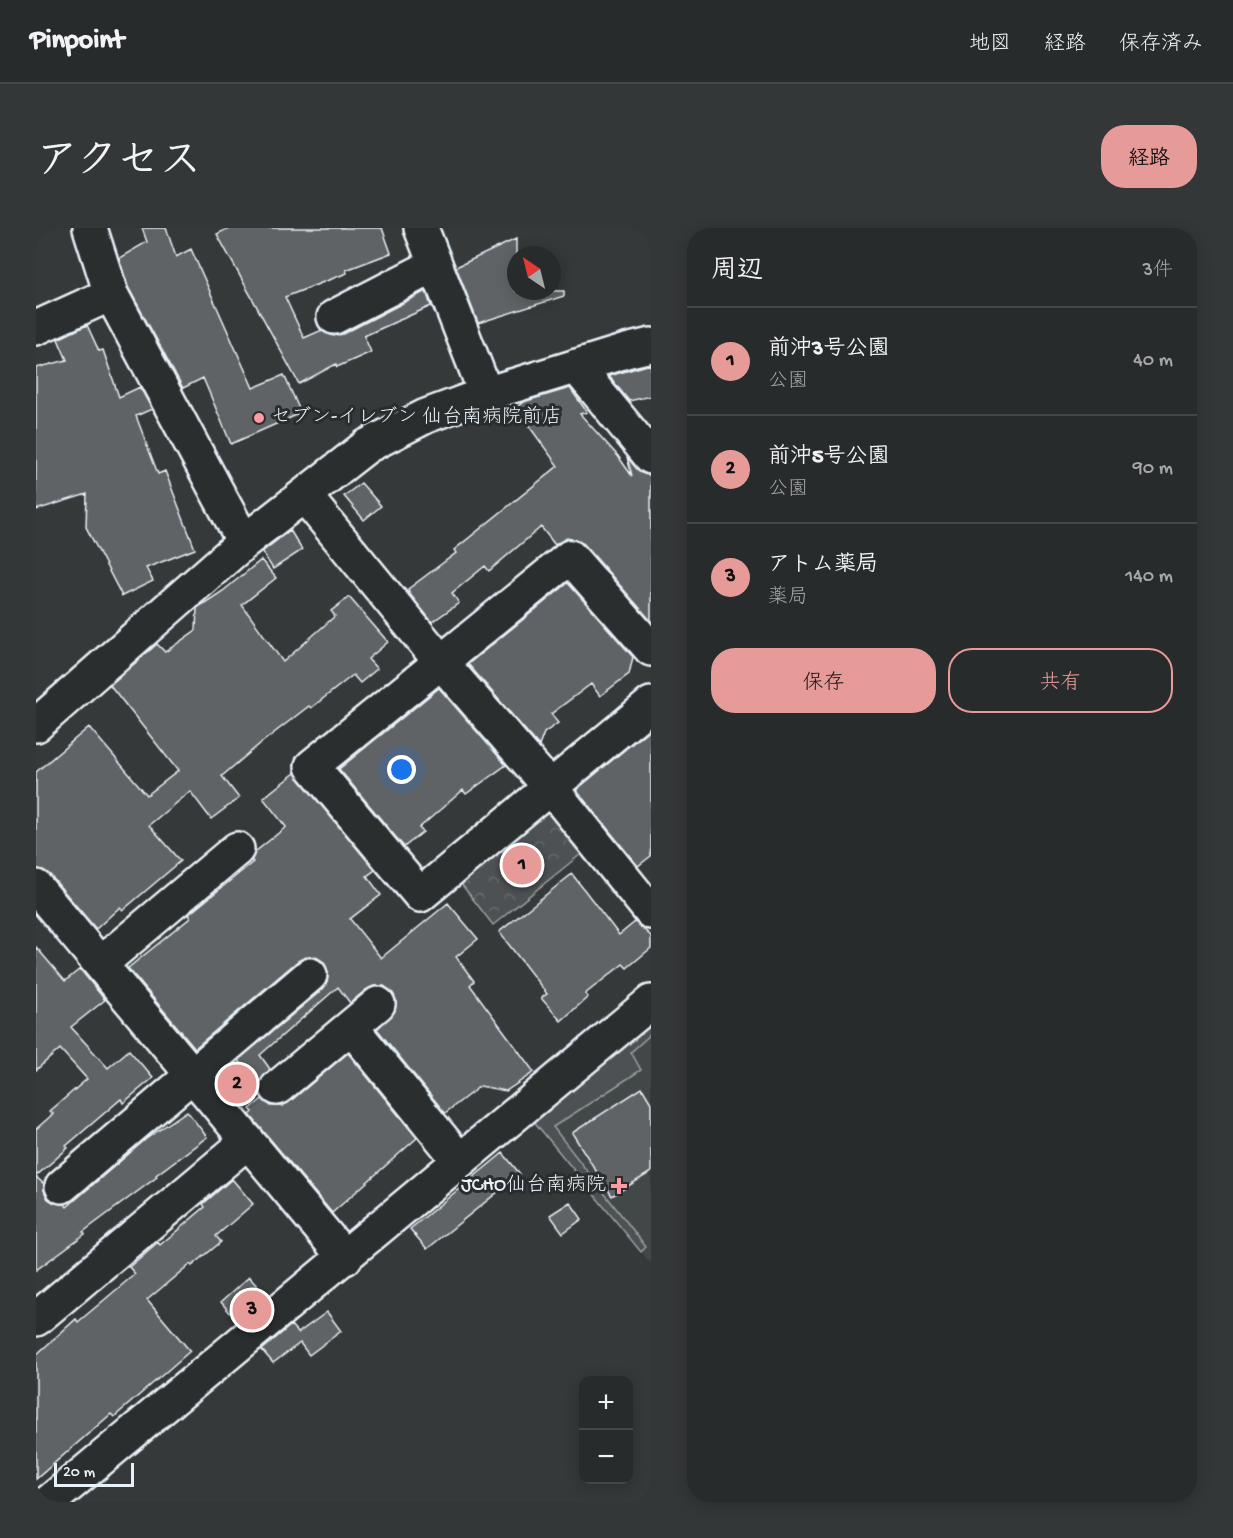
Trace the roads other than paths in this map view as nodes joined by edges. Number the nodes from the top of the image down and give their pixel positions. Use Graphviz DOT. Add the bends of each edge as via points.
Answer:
graph roads {
  1 [pos="90,228"];
  2 [pos="421,228"];
  3 [pos="435,265"];
  4 [pos="111,294"];
  5 [pos="334,317"];
  6 [pos="36,328"];
  7 [pos="651,345"];
  8 [pos="576,366"];
  9 [pos="486,394"];
  10 [pos="651,457"];
  11 [pos="304,495"];
  12 [pos="244,542"];
  13 [pos="651,649"];
  14 [pos="441,662"];
  15 [pos="651,704"];
  16 [pos="39,716"];
  17 [pos="550,787"];
  18 [pos="237,849"];
  19 [pos="36,887"];
  20 [pos="648,902"];
  21 [pos="100,964"];
  22 [pos="310,975"];
  23 [pos="651,1002"];
  24 [pos="378,1004"];
  25 [pos="351,1027"];
  26 [pos="194,1075"];
  27 [pos="277,1088"];
  28 [pos="249,1141"];
  29 [pos="460,1161"];
  30 [pos="62,1186"];
  31 [pos="345,1258"];
  32 [pos="36,1319"];
  33 [pos="49,1502"];
  1 -- 4 [label="street"];
  2 -- 3 [label="street"];
  3 -- 5 [label="street"];
  3 -- 9 [label="street"];
  4 -- 6 [label="street"];
  4 -- 12 [label="street"];
  7 -- 8 [label="street"];
  8 -- 9 [label="street"];
  8 -- 10 [label="street"];
  9 -- 11 [label="street" via="426,416 367,446"];
  11 -- 12 [label="street"];
  11 -- 14 [label="street"];
  12 -- 16 [label="street"];
  13 -- 14 [label="street" via="570,557"];
  14 -- 17 [label="street"];
  14 -- 17 [label="street" via="312,766 420,895"];
  15 -- 17 [label="street"];
  17 -- 20 [label="street"];
  18 -- 21 [label="street"];
  19 -- 21 [label="street"];
  21 -- 26 [label="street"];
  22 -- 26 [label="street"];
  23 -- 29 [label="street"];
  24 -- 25 [label="street"];
  25 -- 27 [label="street"];
  25 -- 29 [label="street"];
  26 -- 28 [label="street"];
  26 -- 30 [label="street"];
  28 -- 31 [label="street"];
  28 -- 32 [label="street"];
  29 -- 31 [label="street"];
  31 -- 33 [label="street"];
}
